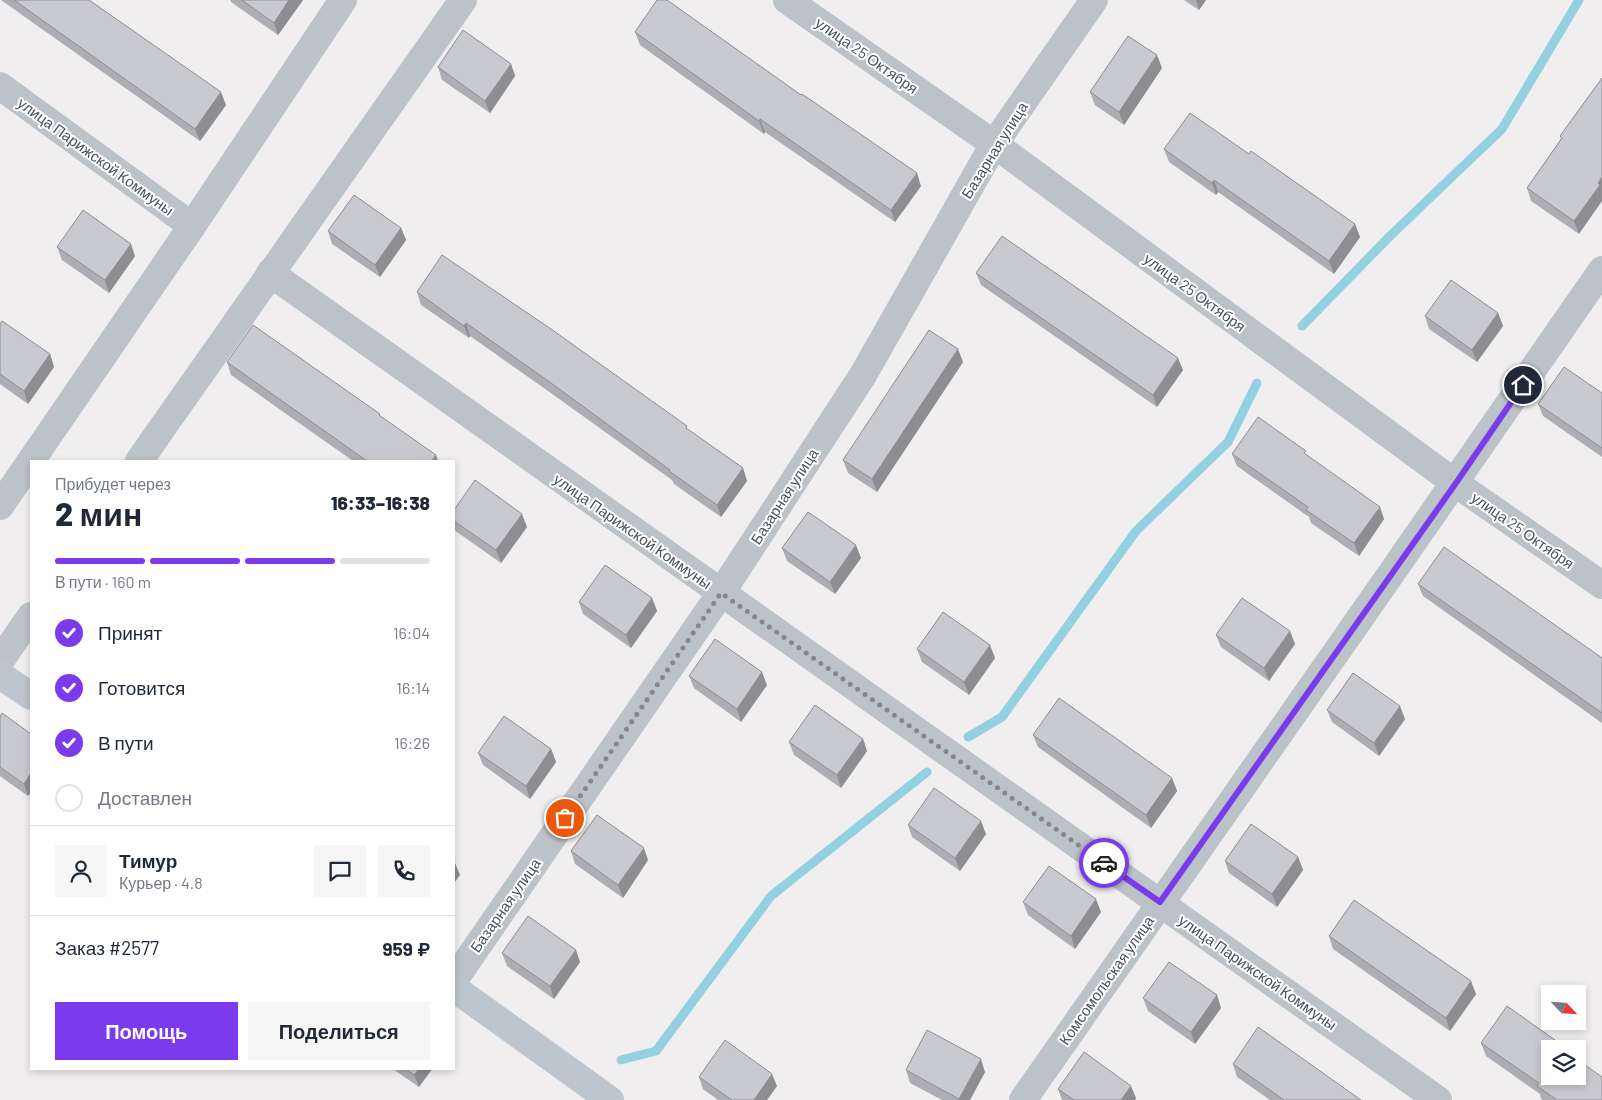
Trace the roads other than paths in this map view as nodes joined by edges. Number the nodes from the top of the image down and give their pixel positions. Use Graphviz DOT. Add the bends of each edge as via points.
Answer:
graph roads {
  1 [pos="343,0"];
  2 [pos="463,0"];
  3 [pos="787,0"];
  4 [pos="1094,0"];
  5 [pos="0,86"];
  6 [pos="994,144"];
  7 [pos="192,226"];
  8 [pos="1602,270"];
  9 [pos="270,273"];
  10 [pos="32,460"];
  11 [pos="140,460"];
  12 [pos="30,462"];
  13 [pos="1456,483"];
  14 [pos="0,506"];
  15 [pos="1602,585"];
  16 [pos="721,593"];
  17 [pos="30,617"];
  18 [pos="0,662"];
  19 [pos="0,674"];
  20 [pos="30,695"];
  21 [pos="1160,902"];
  22 [pos="455,979"];
  23 [pos="455,989"];
  24 [pos="610,1100"];
  25 [pos="1022,1100"];
  26 [pos="1438,1100"];
  1 -- 7 [label="street"];
  2 -- 9 [label="street"];
  3 -- 6 [label="street, улица 25 Октября"];
  4 -- 6 [label="street, Базарная улица"];
  5 -- 7 [label="street, улица Парижской Коммуны"];
  6 -- 13 [label="street, улица 25 Октября"];
  6 -- 16 [label="street, Базарная улица" via="863,375"];
  7 -- 10 [label="street"];
  8 -- 13 [label="street, Комсомольская улица"];
  9 -- 11 [label="street"];
  9 -- 16 [label="street, улица Парижской Коммуны"];
  12 -- 14 [label="street"];
  13 -- 15 [label="street, улица 25 Октября"];
  13 -- 21 [label="street, Комсомольская улица"];
  16 -- 21 [label="street, улица Парижской Коммуны"];
  16 -- 22 [label="street, Базарная улица"];
  17 -- 18 [label="street"];
  19 -- 20 [label="main road"];
  21 -- 25 [label="street, Комсомольская улица"];
  21 -- 26 [label="street, улица Парижской Коммуны"];
  23 -- 24 [label="main road"];
}
